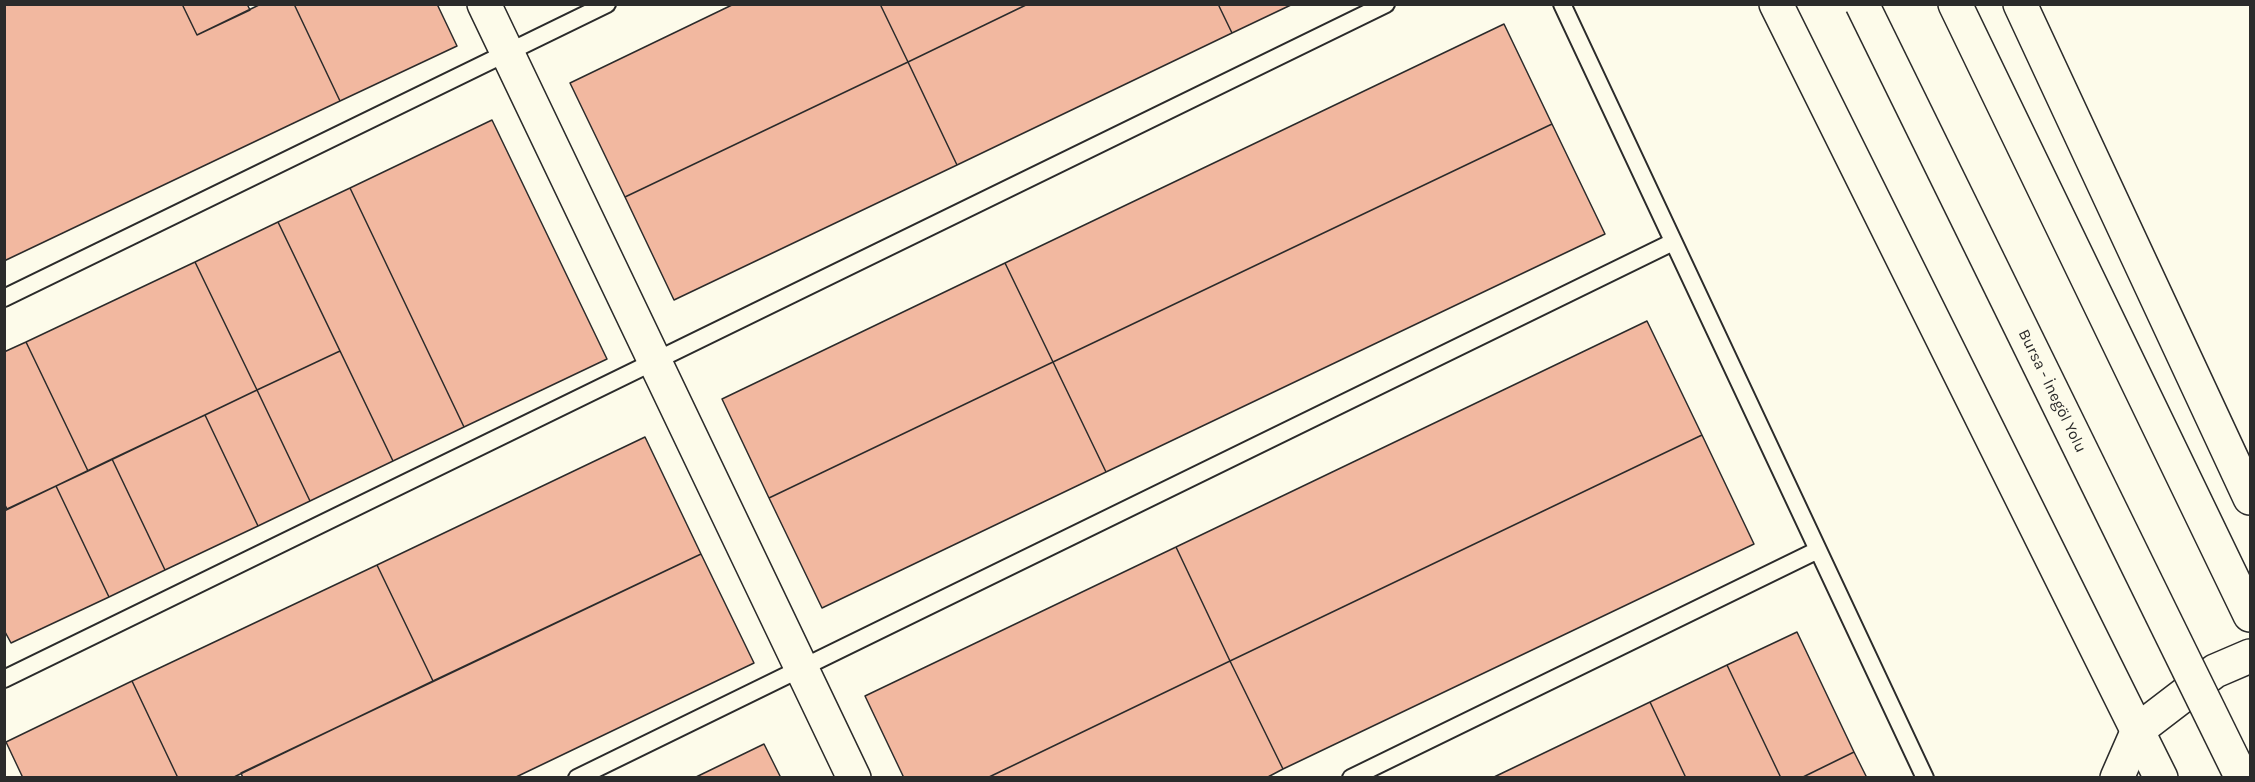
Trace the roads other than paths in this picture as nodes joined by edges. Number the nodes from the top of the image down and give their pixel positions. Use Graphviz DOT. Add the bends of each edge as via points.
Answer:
graph roads {
  1 [pos="484,4"];
  2 [pos="607,4"];
  3 [pos="1386,4"];
  4 [pos="1562,4"];
  5 [pos="1776,4"];
  6 [pos="1862,4"];
  7 [pos="1955,4"];
  8 [pos="2020,4"];
  9 [pos="507,53"];
  10 [pos="1673,242"];
  11 [pos="4,298"];
  12 [pos="655,361"];
  13 [pos="2250,498"];
  14 [pos="1818,550"];
  15 [pos="2250,615"];
  16 [pos="2250,656"];
  17 [pos="801,668"];
  18 [pos="4,679"];
  19 [pos="2138,730"];
  20 [pos="577,777"];
  21 [pos="854,777"];
  22 [pos="1351,777"];
  23 [pos="1925,777"];
  24 [pos="2117,777"];
  25 [pos="2161,777"];
  26 [pos="2242,777"];
  1 -- 9 [label="main road"];
  2 -- 9 [label="lane"];
  3 -- 12 [label="lane"];
  4 -- 10 [label="lane"];
  5 -- 19 [label="main road"];
  6 -- 26 [label="main road, Bursa - İnegöl Yolu, bridge"];
  7 -- 15 [label="main road"];
  8 -- 13 [label="main road"];
  9 -- 11 [label="lane"];
  9 -- 12 [label="main road"];
  10 -- 14 [label="lane"];
  10 -- 17 [label="lane"];
  12 -- 17 [label="main road"];
  12 -- 18 [label="lane"];
  14 -- 22 [label="lane"];
  14 -- 23 [label="lane"];
  16 -- 19 [label="main road" via="2215,671"];
  17 -- 20 [label="lane"];
  17 -- 21 [label="main road"];
  19 -- 24 [label="main road"];
  19 -- 25 [label="main road"];
}
